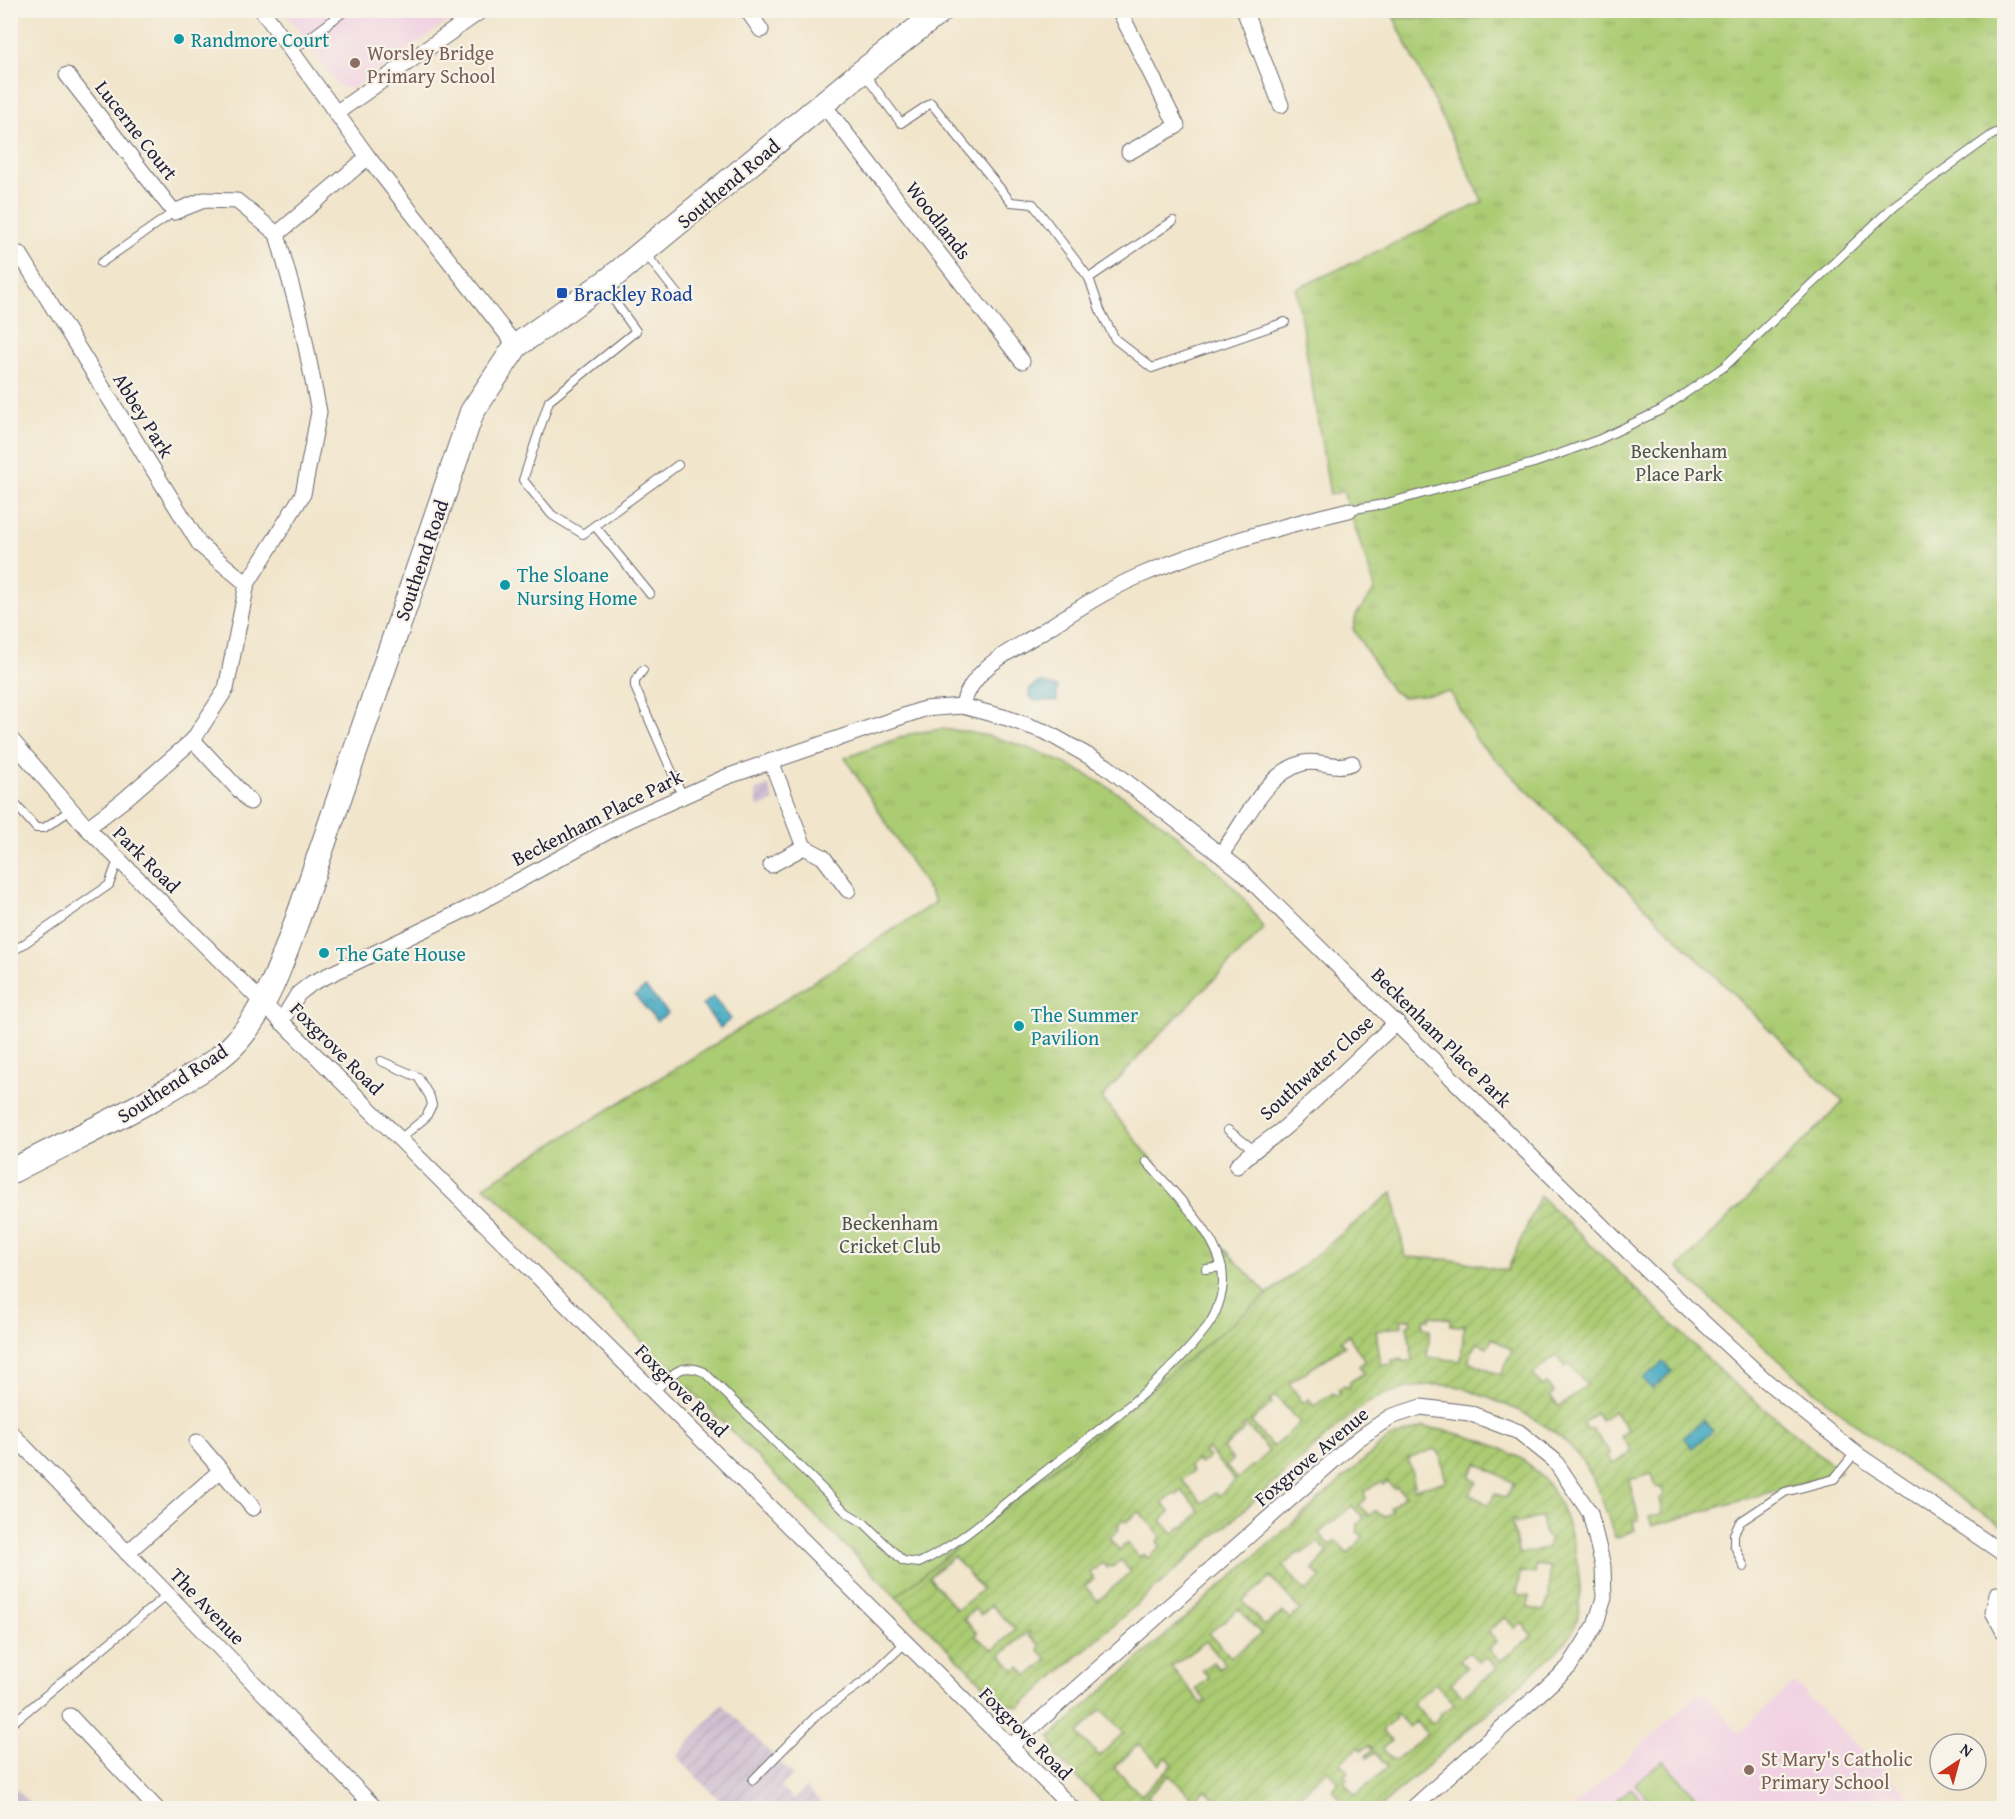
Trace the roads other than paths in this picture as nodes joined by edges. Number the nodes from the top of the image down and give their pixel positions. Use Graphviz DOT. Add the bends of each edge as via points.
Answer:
graph roads {
  1 [pos="262,10"];
  2 [pos="346,10"];
  3 [pos="482,10"];
  4 [pos="747,10"];
  5 [pos="942,10"];
  6 [pos="1119,10"];
  7 [pos="1244,10"];
  8 [pos="761,30"];
  9 [pos="292,51"];
  10 [pos="862,71"];
  11 [pos="67,75"];
  12 [pos="823,104"];
  13 [pos="1281,105"];
  14 [pos="336,113"];
  15 [pos="2004,129"];
  16 [pos="1129,152"];
  17 [pos="368,156"];
  18 [pos="174,212"];
  19 [pos="1173,221"];
  20 [pos="278,234"];
  21 [pos="644,252"];
  22 [pos="20,254"];
  23 [pos="102,263"];
  24 [pos="1089,278"];
  25 [pos="602,284"];
  26 [pos="681,299"];
  27 [pos="1285,322"];
  28 [pos="516,345"];
  29 [pos="1022,361"];
  30 [pos="678,465"];
  31 [pos="1349,510"];
  32 [pos="594,526"];
  33 [pos="247,584"];
  34 [pos="650,594"];
  35 [pos="643,670"];
  36 [pos="962,706"];
  37 [pos="10,738"];
  38 [pos="193,740"];
  39 [pos="771,761"];
  40 [pos="1352,764"];
  41 [pos="682,795"];
  42 [pos="10,798"];
  43 [pos="250,802"];
  44 [pos="71,810"];
  45 [pos="87,828"];
  46 [pos="804,847"];
  47 [pos="1221,854"];
  48 [pos="118,860"];
  49 [pos="771,865"];
  50 [pos="848,890"];
  51 [pos="18,948"];
  52 [pos="261,1003"];
  53 [pos="281,1022"];
  54 [pos="1397,1022"];
  55 [pos="381,1061"];
  56 [pos="1228,1130"];
  57 [pos="400,1139"];
  58 [pos="1252,1149"];
  59 [pos="1146,1161"];
  60 [pos="1237,1166"];
  61 [pos="10,1172"];
  62 [pos="1222,1268"];
  63 [pos="1206,1269"];
  64 [pos="654,1392"];
  65 [pos="10,1432"];
  66 [pos="197,1442"];
  67 [pos="1855,1453"];
  68 [pos="220,1470"];
  69 [pos="253,1508"];
  70 [pos="127,1552"];
  71 [pos="2004,1554"];
  72 [pos="1744,1567"];
  73 [pos="168,1594"];
  74 [pos="1997,1594"];
  75 [pos="2004,1632"];
  76 [pos="905,1643"];
  77 [pos="70,1716"];
  78 [pos="10,1725"];
  79 [pos="1011,1746"];
  80 [pos="753,1780"];
  81 [pos="375,1808"];
  82 [pos="156,1809"];
  83 [pos="1072,1809"];
  84 [pos="1413,1809"];
  1 -- 9 [label="street"];
  2 -- 9 [label="lane"];
  3 -- 14 [label="street"];
  4 -- 8 [label="street"];
  5 -- 10 [label="main road, Southend Road"];
  6 -- 16 [label="street" via="1177,126"];
  7 -- 13 [label="street"];
  9 -- 14 [label="street"];
  10 -- 12 [label="main road, Southend Road"];
  10 -- 24 [label="lane" via="902,123 931,103 1011,202 1033,204"];
  11 -- 18 [label="street, Lucerne Court"];
  12 -- 21 [label="main road, Southend Road"];
  12 -- 29 [label="street, Woodlands"];
  14 -- 17 [label="street"];
  15 -- 31 [label="lane" via="1895,205 1725,366 1661,410 1598,440 1534,463"];
  17 -- 20 [label="street"];
  17 -- 28 [label="street"];
  18 -- 20 [label="street" via="204,200 237,201"];
  18 -- 23 [label="lane"];
  19 -- 24 [label="lane"];
  20 -- 33 [label="street" via="319,412 303,494"];
  21 -- 25 [label="main road, Southend Road"];
  21 -- 26 [label="lane"];
  22 -- 33 [label="street, Abbey Park" via="200,545"];
  24 -- 27 [label="lane" via="1115,339 1152,368"];
  25 -- 28 [label="main road, Southend Road"];
  25 -- 32 [label="lane" via="636,331 549,401 523,480 552,515 583,534"];
  28 -- 52 [label="main road, Southend Road" via="472,412 301,909 275,978"];
  30 -- 32 [label="lane"];
  31 -- 36 [label="street" via="1212,548 1096,598 987,666 970,685"];
  32 -- 34 [label="lane"];
  33 -- 38 [label="street" via="226,689"];
  35 -- 41 [label="lane" via="635,687"];
  36 -- 39 [label="street, Beckenham Place Park" via="904,714"];
  36 -- 47 [label="street, Beckenham Place Park" via="1029,725 1077,748"];
  37 -- 44 [label="street, Park Road"];
  38 -- 43 [label="street"];
  38 -- 45 [label="street"];
  39 -- 41 [label="street, Beckenham Place Park"];
  39 -- 46 [label="street"];
  40 -- 47 [label="street" via="1343,767 1306,762 1277,775"];
  41 -- 53 [label="street, Beckenham Place Park" via="595,837 471,907 312,983 298,994"];
  42 -- 44 [label="lane" via="36,828 44,828"];
  44 -- 45 [label="street, Park Road"];
  45 -- 48 [label="street, Park Road"];
  46 -- 49 [label="street"];
  46 -- 50 [label="street" via="823,856"];
  47 -- 54 [label="street, Beckenham Place Park" via="1274,900"];
  48 -- 51 [label="lane" via="109,885"];
  48 -- 52 [label="street, Park Road"];
  52 -- 53 [label="street, Foxgrove Road"];
  52 -- 61 [label="main road, Southend Road" via="233,1045 187,1079 114,1121"];
  53 -- 57 [label="street, Foxgrove Road"];
  54 -- 58 [label="street, Southwater Close" via="1288,1125"];
  54 -- 67 [label="street, Beckenham Place Park" via="1649,1272 1765,1380"];
  55 -- 57 [label="lane" via="418,1077 432,1105 426,1117"];
  56 -- 58 [label="lane"];
  57 -- 64 [label="street, Foxgrove Road"];
  58 -- 60 [label="street, Southwater Close"];
  59 -- 62 [label="lane" via="1205,1232"];
  62 -- 63 [label="lane"];
  62 -- 64 [label="lane" via="1216,1311 1189,1348 1092,1434 983,1520 919,1563 903,1561 864,1523 847,1513 704,1372 693,1367 680,1369"];
  64 -- 76 [label="street, Foxgrove Road"];
  65 -- 70 [label="street, The Avenue"];
  66 -- 68 [label="street"];
  67 -- 71 [label="street, Beckenham Place Park"];
  67 -- 72 [label="lane" via="1834,1479 1785,1492 1740,1522 1734,1544"];
  68 -- 69 [label="street"];
  68 -- 70 [label="street"];
  70 -- 73 [label="street, The Avenue"];
  73 -- 78 [label="lane"];
  73 -- 81 [label="street, The Avenue"];
  74 -- 75 [label="street" via="1993,1612"];
  76 -- 79 [label="street, Foxgrove Road"];
  76 -- 80 [label="lane" via="866,1680 819,1713"];
  77 -- 82 [label="street"];
  79 -- 83 [label="street, Foxgrove Road"];
  79 -- 84 [label="street, Foxgrove Avenue" via="1358,1439 1390,1417 1421,1407 1469,1413 1519,1432 1554,1460 1590,1513 1603,1566 1604,1598 1595,1626 1569,1667"];
}
